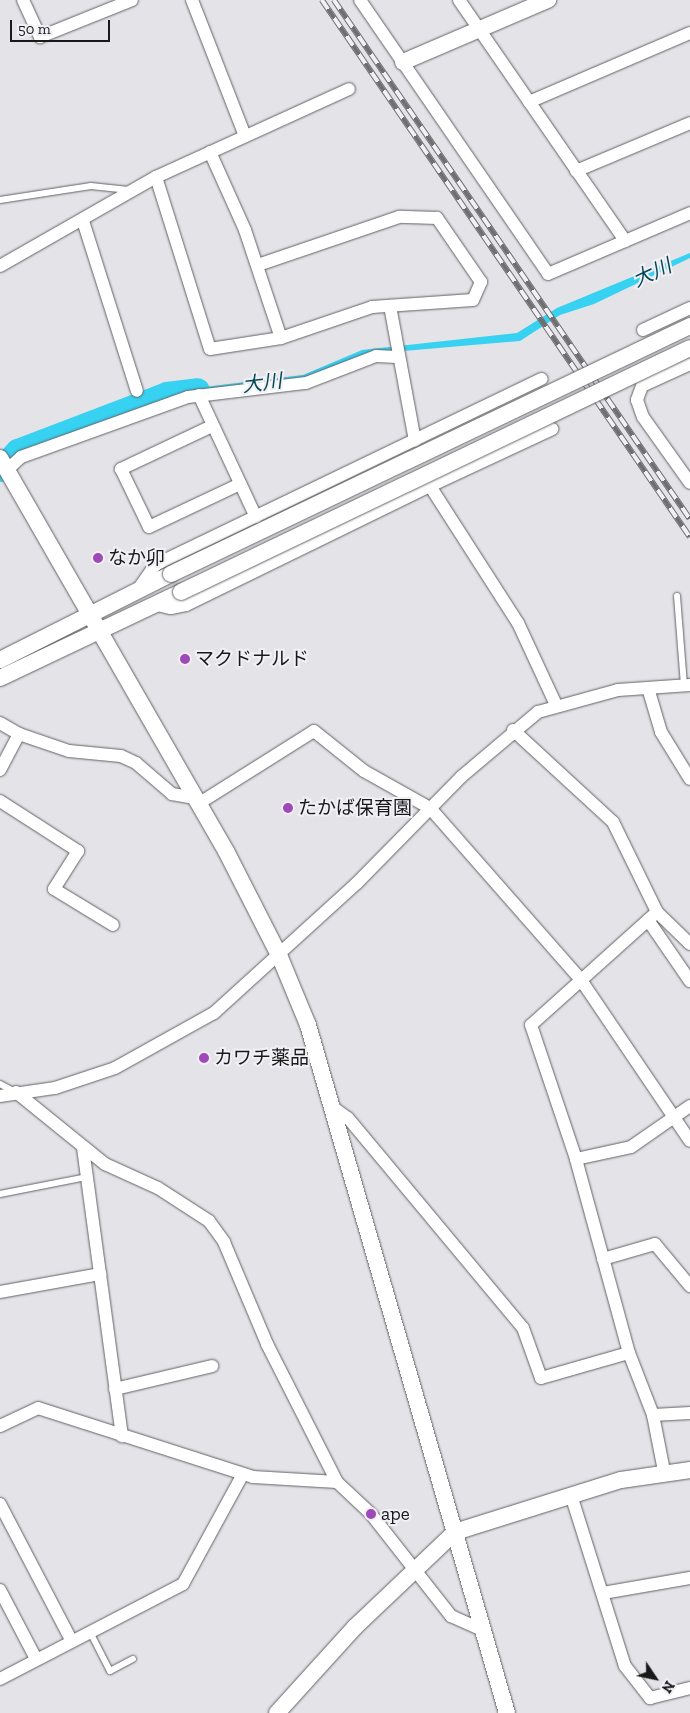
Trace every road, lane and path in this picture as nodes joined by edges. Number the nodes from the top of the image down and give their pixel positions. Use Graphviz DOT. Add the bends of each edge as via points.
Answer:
graph roads {
  1 [pos="23,0"];
  2 [pos="132,0"];
  3 [pos="192,0"];
  4 [pos="360,0"];
  5 [pos="459,0"];
  6 [pos="548,0"];
  7 [pos="479,29"];
  8 [pos="690,33"];
  9 [pos="403,62"];
  10 [pos="349,89"];
  11 [pos="529,102"];
  12 [pos="690,123"];
  13 [pos="245,136"];
  14 [pos="210,152"];
  15 [pos="576,171"];
  16 [pos="156,177"];
  17 [pos="133,190"];
  18 [pos="0,200"];
  19 [pos="690,213"];
  20 [pos="83,221"];
  21 [pos="625,241"];
  22 [pos="258,265"];
  23 [pos="0,266"];
  24 [pos="390,306"];
  25 [pos="690,308"];
  26 [pos="690,326"];
  27 [pos="643,330"];
  28 [pos="281,338"];
  29 [pos="690,348"];
  30 [pos="396,352"];
  31 [pos="690,364"];
  32 [pos="542,379"];
  33 [pos="137,391"];
  34 [pos="199,395"];
  35 [pos="212,426"];
  36 [pos="552,429"];
  37 [pos="415,441"];
  38 [pos="2,469"];
  39 [pos="690,483"];
  40 [pos="240,484"];
  41 [pos="430,486"];
  42 [pos="256,517"];
  43 [pos="137,591"];
  44 [pos="677,596"];
  45 [pos="153,604"];
  46 [pos="90,615"];
  47 [pos="98,630"];
  48 [pos="0,660"];
  49 [pos="0,678"];
  50 [pos="687,685"];
  51 [pos="648,688"];
  52 [pos="556,705"];
  53 [pos="0,723"];
  54 [pos="513,730"];
  55 [pos="20,734"];
  56 [pos="0,770"];
  57 [pos="690,779"];
  58 [pos="0,801"];
  59 [pos="197,801"];
  60 [pos="430,808"];
  61 [pos="653,916"];
  62 [pos="113,925"];
  63 [pos="690,944"];
  64 [pos="279,955"];
  65 [pos="581,980"];
  66 [pos="690,981"];
  67 [pos="0,1084"];
  68 [pos="16,1092"];
  69 [pos="0,1096"];
  70 [pos="690,1106"];
  71 [pos="334,1108"];
  72 [pos="674,1116"];
  73 [pos="690,1141"];
  74 [pos="83,1148"];
  75 [pos="576,1159"];
  76 [pos="87,1177"];
  77 [pos="0,1194"];
  78 [pos="603,1259"];
  79 [pos="100,1274"];
  80 [pos="690,1286"];
  81 [pos="0,1292"];
  82 [pos="629,1354"];
  83 [pos="212,1366"];
  84 [pos="115,1389"];
  85 [pos="690,1413"];
  86 [pos="653,1415"];
  87 [pos="0,1426"];
  88 [pos="122,1436"];
  89 [pos="690,1470"];
  90 [pos="664,1472"];
  91 [pos="243,1474"];
  92 [pos="337,1482"];
  93 [pos="571,1495"];
  94 [pos="0,1504"];
  95 [pos="456,1532"];
  96 [pos="413,1571"];
  97 [pos="690,1578"];
  98 [pos="0,1590"];
  99 [pos="603,1593"];
  100 [pos="483,1630"];
  101 [pos="89,1631"];
  102 [pos="71,1640"];
  103 [pos="36,1659"];
  104 [pos="133,1659"];
  105 [pos="0,1679"];
  106 [pos="690,1688"];
  107 [pos="277,1713"];
  108 [pos="507,1713"];
  1 -- 2 [label="street" via="40,38"];
  3 -- 13 [label="street"];
  4 -- 9 [label="street"];
  5 -- 7 [label="street"];
  6 -- 7 [label="street"];
  7 -- 9 [label="street"];
  7 -- 11 [label="street"];
  8 -- 11 [label="street"];
  9 -- 21 [label="street" via="548,274"];
  10 -- 13 [label="street"];
  11 -- 15 [label="street"];
  12 -- 15 [label="street"];
  13 -- 14 [label="street"];
  14 -- 16 [label="street"];
  14 -- 22 [label="street"];
  15 -- 21 [label="street"];
  16 -- 17 [label="street"];
  16 -- 28 [label="street" via="210,350"];
  17 -- 18 [label="lane" via="91,186"];
  17 -- 20 [label="street"];
  19 -- 21 [label="street"];
  20 -- 23 [label="street"];
  20 -- 33 [label="street"];
  22 -- 24 [label="street" via="399,217 437,218 481,282 473,300"];
  22 -- 28 [label="street"];
  24 -- 28 [label="street" via="372,307"];
  24 -- 30 [label="street"];
  25 -- 27 [label="street"];
  26 -- 43 [label="street, bridge"];
  29 -- 45 [label="street, bridge"];
  30 -- 34 [label="street" via="299,384"];
  30 -- 37 [label="street"];
  31 -- 39 [label="street" via="642,386 637,400 642,417"];
  32 -- 37 [label="street"];
  34 -- 35 [label="street"];
  34 -- 38 [label="street" via="21,457"];
  35 -- 40 [label="street"];
  35 -- 40 [label="street" via="121,469 149,527"];
  36 -- 41 [label="street"];
  37 -- 42 [label="street"];
  38 -- 46 [label="street"];
  40 -- 42 [label="street"];
  41 -- 45 [label="street" via="186,605 171,608"];
  41 -- 52 [label="street" via="518,623"];
  42 -- 43 [label="street" via="155,566"];
  43 -- 46 [label="street"];
  44 -- 50 [label="lane"];
  45 -- 47 [label="street"];
  46 -- 47 [label="street"];
  46 -- 48 [label="street"];
  47 -- 49 [label="street"];
  47 -- 59 [label="street"];
  50 -- 51 [label="street"];
  51 -- 52 [label="street"];
  51 -- 57 [label="street" via="661,732"];
  52 -- 54 [label="street"];
  53 -- 55 [label="street"];
  54 -- 60 [label="street"];
  54 -- 61 [label="street" via="613,822"];
  55 -- 56 [label="street"];
  55 -- 59 [label="street" via="69,751 121,756 136,763 172,794"];
  58 -- 62 [label="street" via="78,851 54,889"];
  59 -- 60 [label="street" via="314,731 364,771"];
  59 -- 64 [label="street"];
  60 -- 64 [label="street"];
  60 -- 65 [label="street"];
  61 -- 63 [label="street"];
  61 -- 65 [label="street"];
  61 -- 66 [label="street"];
  64 -- 68 [label="street" via="214,1013 115,1068 54,1088"];
  64 -- 71 [label="street" via="308,1025"];
  65 -- 72 [label="street"];
  65 -- 75 [label="street" via="531,1025"];
  67 -- 68 [label="lane"];
  68 -- 69 [label="street"];
  68 -- 74 [label="street"];
  70 -- 72 [label="street"];
  71 -- 82 [label="street" via="348,1118 523,1328 541,1378"];
  71 -- 95 [label="street"];
  72 -- 73 [label="street"];
  72 -- 75 [label="street" via="631,1147"];
  74 -- 76 [label="street"];
  74 -- 92 [label="street" via="209,1221 224,1242 267,1344"];
  75 -- 78 [label="street"];
  76 -- 77 [label="lane"];
  76 -- 79 [label="street"];
  78 -- 80 [label="street" via="655,1244"];
  78 -- 82 [label="street"];
  79 -- 81 [label="street"];
  79 -- 84 [label="street"];
  82 -- 86 [label="street"];
  83 -- 84 [label="street"];
  84 -- 88 [label="street"];
  85 -- 86 [label="street"];
  86 -- 90 [label="street"];
  87 -- 88 [label="street" via="38,1408"];
  88 -- 91 [label="street"];
  89 -- 90 [label="street"];
  90 -- 93 [label="street"];
  91 -- 92 [label="street"];
  91 -- 101 [label="street" via="183,1584"];
  92 -- 96 [label="street" via="371,1514"];
  93 -- 95 [label="street"];
  93 -- 99 [label="street"];
  94 -- 102 [label="street"];
  95 -- 96 [label="street"];
  95 -- 100 [label="street"];
  96 -- 100 [label="street" via="451,1616"];
  96 -- 107 [label="street"];
  97 -- 99 [label="street"];
  98 -- 103 [label="street"];
  99 -- 106 [label="street" via="625,1666 650,1698"];
  100 -- 108 [label="street"];
  101 -- 102 [label="street"];
  101 -- 104 [label="lane" via="110,1671"];
  102 -- 103 [label="street"];
  103 -- 105 [label="street"];
}
